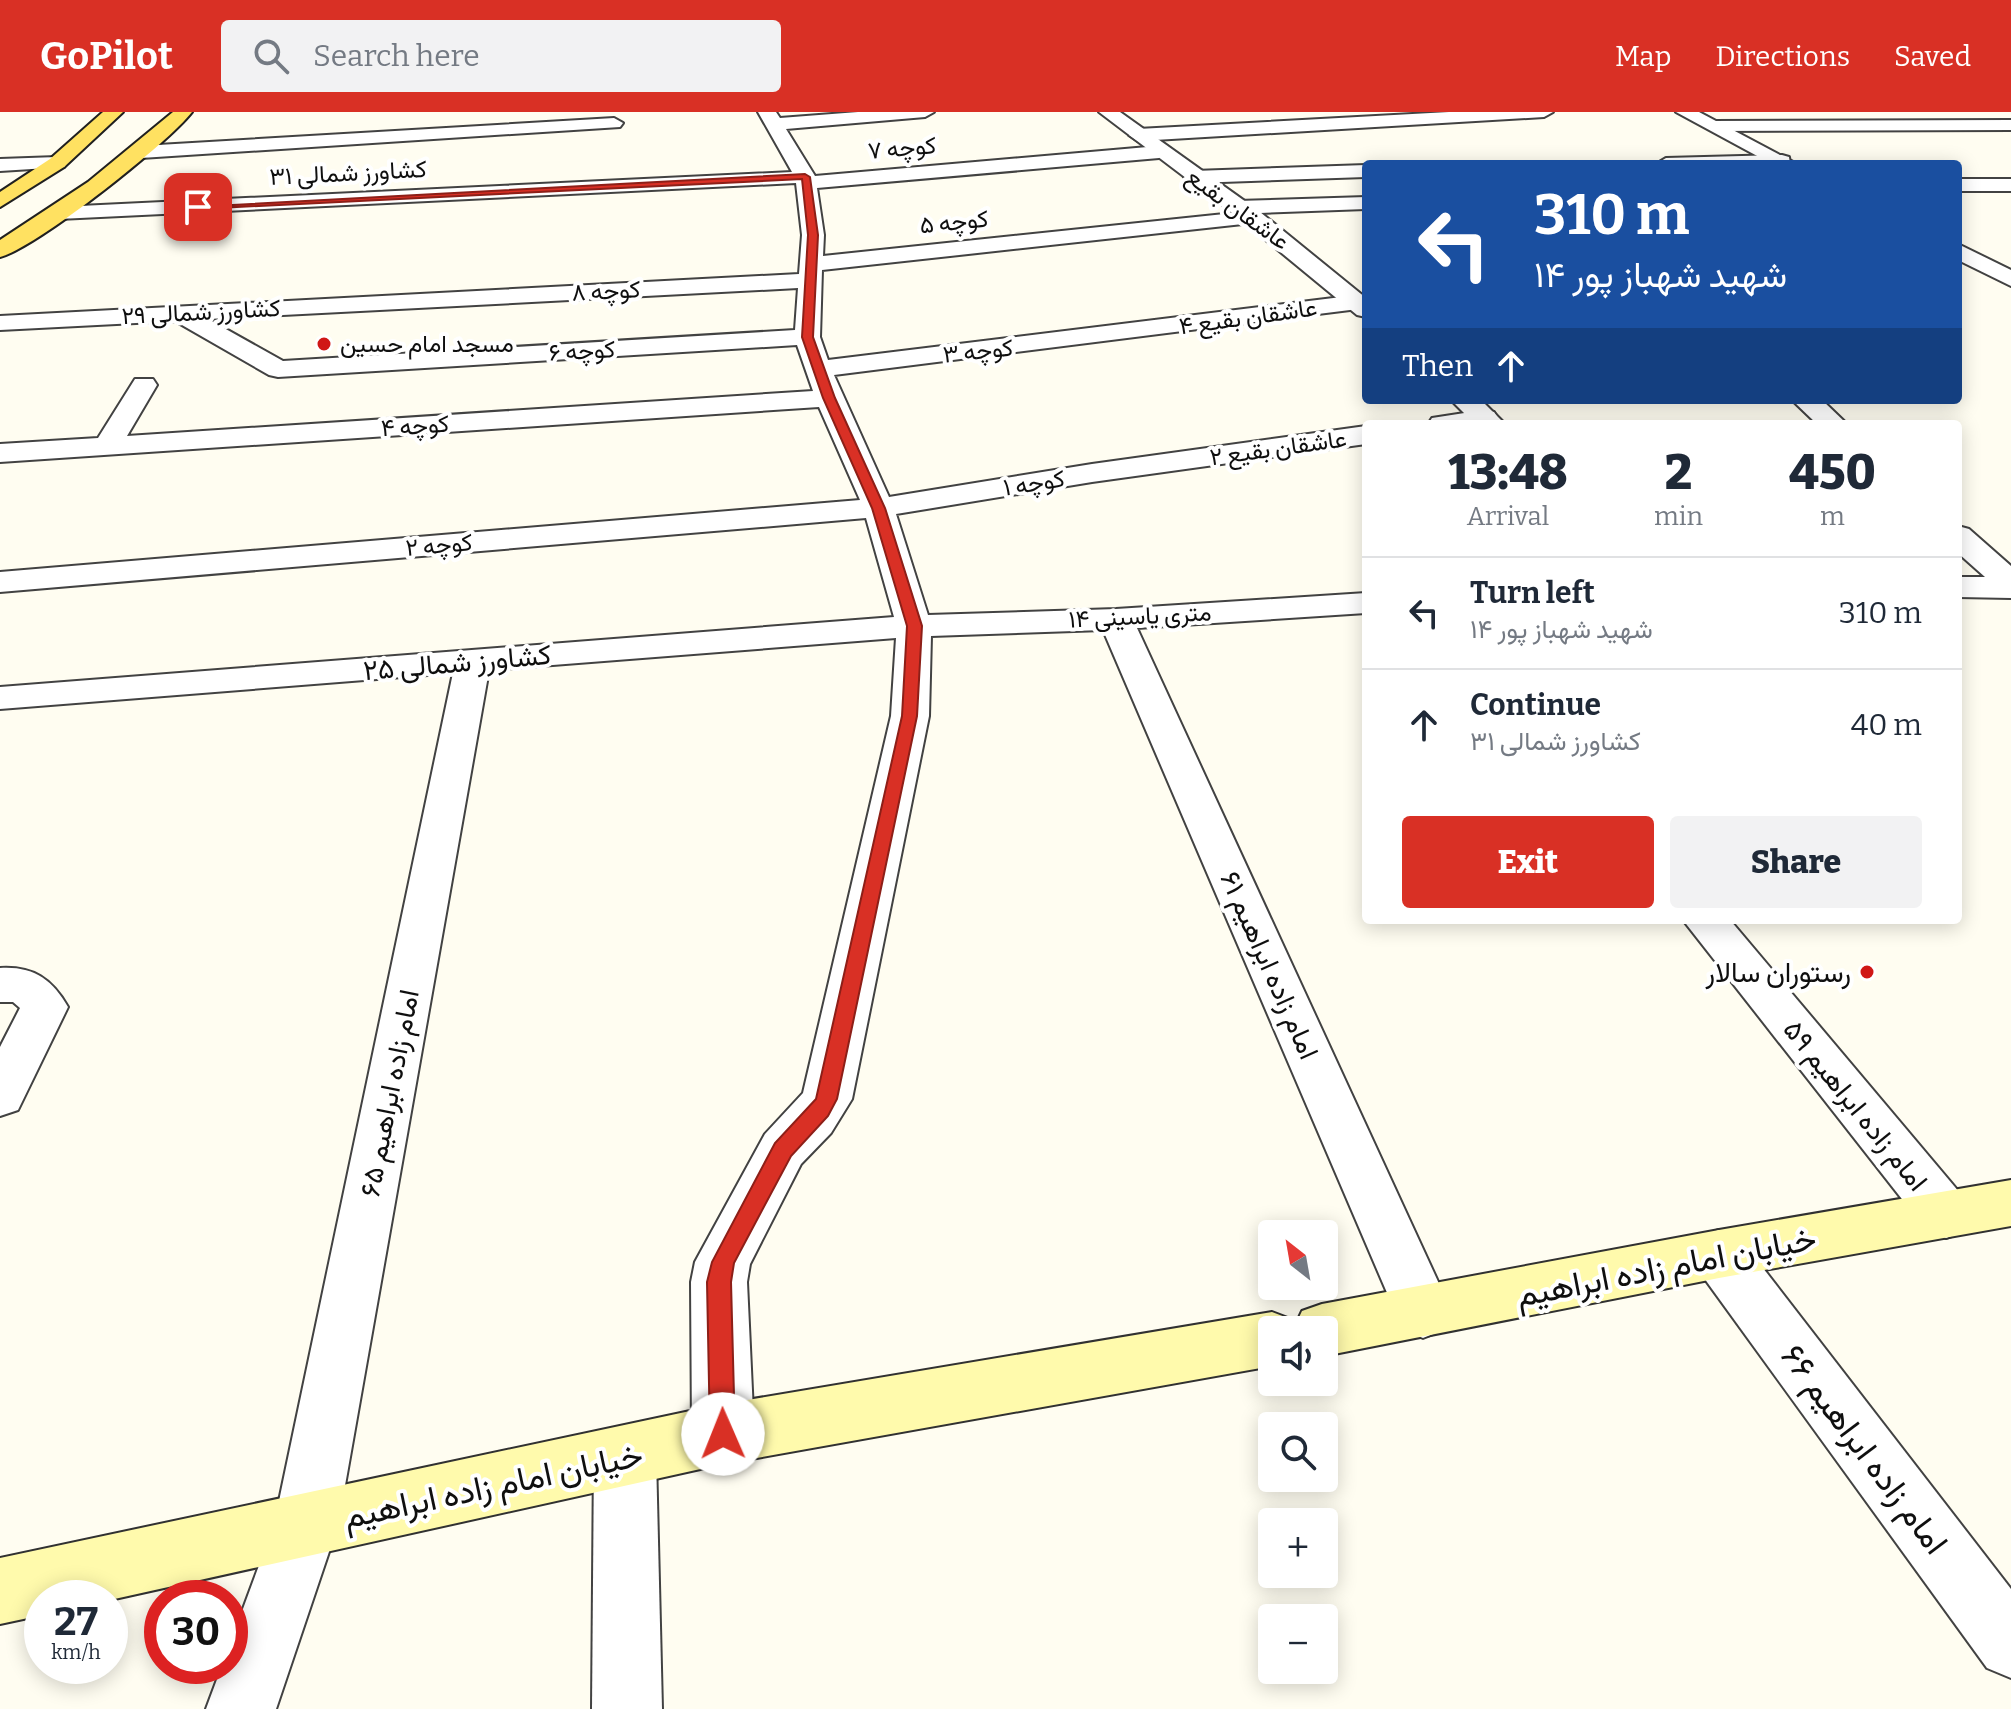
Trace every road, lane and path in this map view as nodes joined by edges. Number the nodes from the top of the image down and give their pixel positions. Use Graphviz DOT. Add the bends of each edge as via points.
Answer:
graph roads {
  1 [pos="114,112"];
  2 [pos="183,112"];
  3 [pos="925,112"];
  4 [pos="1108,112"];
  5 [pos="1544,112"];
  6 [pos="1685,112"];
  7 [pos="771,118"];
  8 [pos="614,123"];
  9 [pos="2011,125"];
  10 [pos="1714,126"];
  11 [pos="1138,135"];
  12 [pos="141,152"];
  13 [pos="1159,152"];
  14 [pos="629,160"];
  15 [pos="1778,160"];
  16 [pos="57,163"];
  17 [pos="0,165"];
  18 [pos="1362,171"];
  19 [pos="1194,177"];
  20 [pos="806,180"];
  21 [pos="638,185"];
  22 [pos="2011,185"];
  23 [pos="1962,188"];
  24 [pos="1962,192"];
  25 [pos="0,201"];
  26 [pos="1362,203"];
  27 [pos="1976,204"];
  28 [pos="1245,212"];
  29 [pos="59,213"];
  30 [pos="0,250"];
  31 [pos="1962,253"];
  32 [pos="608,266"];
  33 [pos="812,272"];
  34 [pos="1352,273"];
  35 [pos="1325,274"];
  36 [pos="2011,279"];
  37 [pos="407,290"];
  38 [pos="605,291"];
  39 [pos="1362,306"];
  40 [pos="179,313"];
  41 [pos="0,323"];
  42 [pos="1139,332"];
  43 [pos="818,368"];
  44 [pos="144,385"];
  45 [pos="1810,404"];
  46 [pos="1480,414"];
  47 [pos="1457,420"];
  48 [pos="1828,420"];
  49 [pos="1362,436"];
  50 [pos="107,446"];
  51 [pos="0,453"];
  52 [pos="1189,460"];
  53 [pos="879,508"];
  54 [pos="1962,540"];
  55 [pos="0,582"];
  56 [pos="2011,586"];
  57 [pos="1962,587"];
  58 [pos="1362,603"];
  59 [pos="1116,619"];
  60 [pos="914,626"];
  61 [pos="473,661"];
  62 [pos="0,698"];
  63 [pos="1708,924"];
  64 [pos="17,988"];
  65 [pos="0,1096"];
  66 [pos="2011,1203"];
  67 [pos="1946,1215"];
  68 [pos="1719,1254"];
  69 [pos="1423,1312"];
  70 [pos="1338,1327"];
  71 [pos="1258,1341"];
  72 [pos="723,1434"];
  73 [pos="625,1457"];
  74 [pos="306,1525"];
  75 [pos="0,1591"];
  76 [pos="2011,1644"];
  77 [pos="241,1709"];
  78 [pos="627,1709"];
  1 -- 16 [label="main road"];
  2 -- 12 [label="main road"];
  3 -- 7 [label="street"];
  4 -- 11 [label="street, عاشقان بقیع"];
  5 -- 11 [label="street"];
  6 -- 10 [label="street"];
  7 -- 20 [label="street"];
  8 -- 12 [label="street" via="450,125"];
  9 -- 10 [label="street"];
  10 -- 15 [label="street"];
  11 -- 13 [label="street, عاشقان بقیع"];
  12 -- 29 [label="main road"];
  13 -- 19 [label="street, عاشقان بقیع"];
  13 -- 20 [label="street, کوچه ۷"];
  14 -- 21 [label="street"];
  16 -- 17 [label="street"];
  16 -- 25 [label="main road"];
  18 -- 19 [label="street"];
  19 -- 28 [label="street, عاشقان بقیع"];
  20 -- 21 [label="street, کوچه ۷"];
  20 -- 33 [label="street"];
  21 -- 29 [label="street, کشاورز شمالی ۳۱"];
  22 -- 23 [label="street"];
  24 -- 27 [label="street"];
  26 -- 28 [label="street, کوچه ۵"];
  28 -- 33 [label="street, کوچه ۵"];
  28 -- 35 [label="street, عاشقان بقیع"];
  29 -- 30 [label="main road"];
  31 -- 36 [label="street"];
  32 -- 38 [label="street"];
  33 -- 38 [label="street, کوچه ۸"];
  33 -- 43 [label="street"];
  34 -- 35 [label="street"];
  35 -- 39 [label="street, عاشقان بقیع"];
  37 -- 38 [label="street, کوچه ۸"];
  37 -- 40 [label="street, کشاورز شمالی ۲۹"];
  39 -- 42 [label="street, عاشقان بقیع ۴"];
  40 -- 41 [label="street, کشاورز شمالی ۲۹"];
  40 -- 43 [label="street, کوچه ۶" via="278,369"];
  42 -- 43 [label="street, کوچه ۳"];
  43 -- 50 [label="street, کوچه ۴"];
  43 -- 53 [label="street"];
  44 -- 50 [label="street"];
  45 -- 48 [label="street"];
  46 -- 47 [label="street"];
  49 -- 52 [label="street, عاشقان بقیع ۲"];
  50 -- 51 [label="street, کوچه ۴"];
  52 -- 53 [label="street, کوچه ۱"];
  53 -- 55 [label="street, کوچه ۲"];
  53 -- 60 [label="street"];
  54 -- 56 [label="street"];
  56 -- 57 [label="street"];
  58 -- 59 [label="street, ۱۴ متری یاسینی"];
  59 -- 60 [label="street, ۱۴ متری یاسینی"];
  59 -- 69 [label="street, امام زاده ابراهیم ۶۱"];
  60 -- 61 [label="street, کشاورز شمالی ۲۵"];
  60 -- 72 [label="street" via="910,716 827,1099 783,1149 721,1272"];
  61 -- 62 [label="street, کشاورز شمالی ۲۵"];
  61 -- 74 [label="street, امام زاده ابراهیم ۶۵"];
  63 -- 67 [label="street, امام زاده ابراهیم ۵۹"];
  64 -- 65 [label="street" via="44,1007"];
  66 -- 67 [label="main road, خیابان امام زاده ابراهیم"];
  67 -- 68 [label="main road, خیابان امام زاده ابراهیم"];
  68 -- 69 [label="main road, خیابان امام زاده ابراهیم"];
  68 -- 76 [label="street, امام زاده ابراهیم ۶۶"];
  69 -- 70 [label="main road, خیابان امام زاده ابراهیم"];
  71 -- 72 [label="main road, خیابان امام زاده ابراهیم"];
  72 -- 73 [label="main road, خیابان امام زاده ابراهیم"];
  73 -- 74 [label="main road, خیابان امام زاده ابراهیم"];
  73 -- 78 [label="street"];
  74 -- 75 [label="main road, خیابان امام زاده ابراهیم"];
  74 -- 77 [label="street, امام زاده ابراهیم ۶۵"];
}
